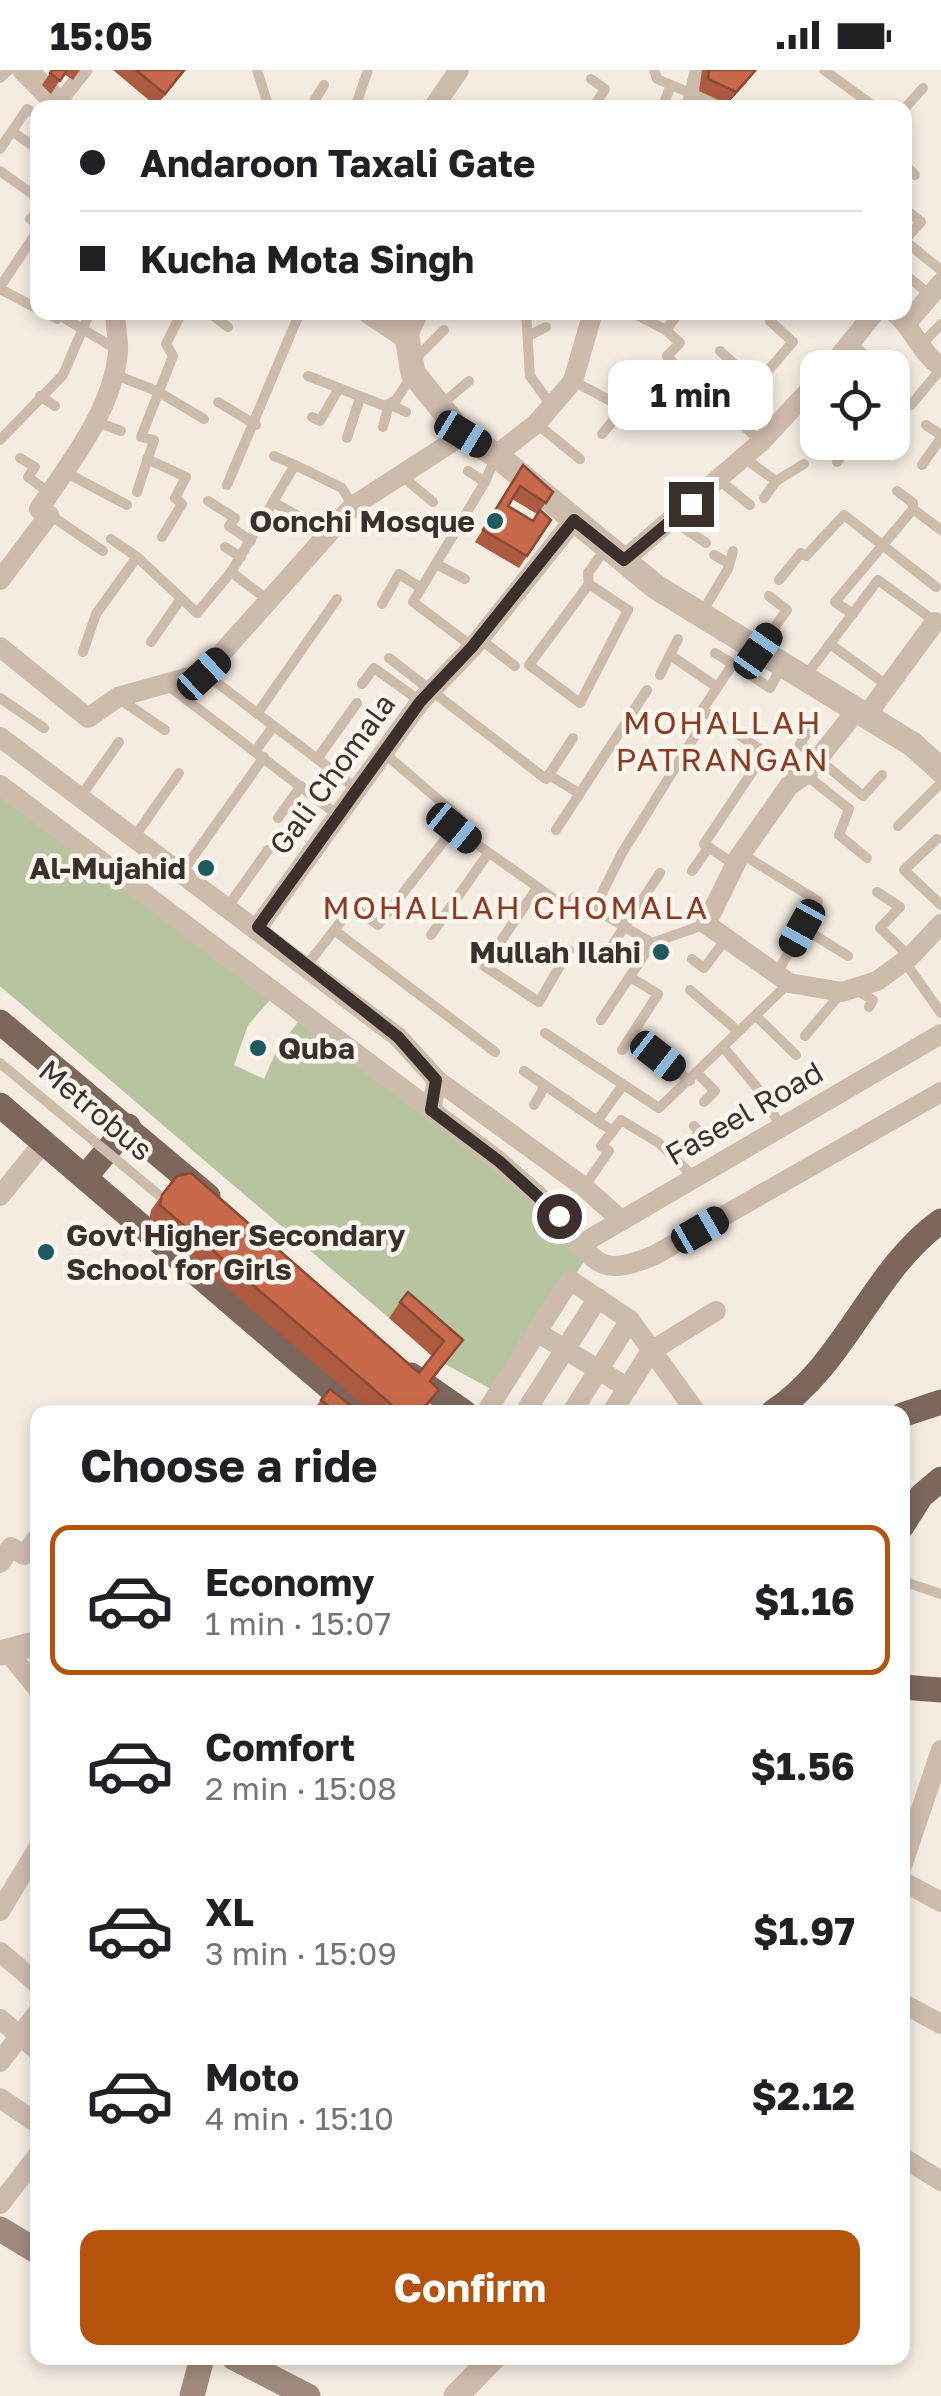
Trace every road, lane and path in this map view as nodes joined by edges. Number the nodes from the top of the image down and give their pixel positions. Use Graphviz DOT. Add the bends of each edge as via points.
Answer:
graph roads {
  1 [pos="8,70"];
  2 [pos="25,70"];
  3 [pos="85,70"];
  4 [pos="257,70"];
  5 [pos="368,70"];
  6 [pos="459,70"];
  7 [pos="654,70"];
  8 [pos="824,70"];
  9 [pos="0,78"];
  10 [pos="591,80"];
  11 [pos="324,85"];
  12 [pos="671,86"];
  13 [pos="923,88"];
  14 [pos="696,91"];
  15 [pos="47,100"];
  16 [pos="60,100"];
  17 [pos="266,100"];
  18 [pos="315,100"];
  19 [pos="358,100"];
  20 [pos="438,100"];
  21 [pos="598,100"];
  22 [pos="665,100"];
  23 [pos="865,100"];
  24 [pos="912,100"];
  25 [pos="30,109"];
  26 [pos="13,132"];
  27 [pos="30,144"];
  28 [pos="0,148"];
  29 [pos="0,171"];
  30 [pos="912,172"];
  31 [pos="915,175"];
  32 [pos="30,192"];
  33 [pos="912,214"];
  34 [pos="912,232"];
  35 [pos="30,242"];
  36 [pos="912,246"];
  37 [pos="27,248"];
  38 [pos="30,250"];
  39 [pos="941,270"];
  40 [pos="4,274"];
  41 [pos="912,277"];
  42 [pos="0,288"];
  43 [pos="936,289"];
  44 [pos="30,305"];
  45 [pos="912,309"];
  46 [pos="67,320"];
  47 [pos="88,320"];
  48 [pos="116,320"];
  49 [pos="178,320"];
  50 [pos="220,320"];
  51 [pos="297,320"];
  52 [pos="377,320"];
  53 [pos="417,320"];
  54 [pos="527,320"];
  55 [pos="591,320"];
  56 [pos="646,320"];
  57 [pos="674,320"];
  58 [pos="770,320"];
  59 [pos="868,320"];
  60 [pos="902,320"];
  61 [pos="941,324"];
  62 [pos="546,326"];
  63 [pos="228,327"];
  64 [pos="444,330"];
  65 [pos="666,330"];
  66 [pos="85,332"];
  67 [pos="528,336"];
  68 [pos="850,342"];
  69 [pos="919,348"];
  70 [pos="118,350"];
  71 [pos="844,350"];
  72 [pos="859,350"];
  73 [pos="720,351"];
  74 [pos="411,358"];
  75 [pos="941,368"];
  76 [pos="112,374"];
  77 [pos="308,376"];
  78 [pos="688,378"];
  79 [pos="469,380"];
  80 [pos="574,381"];
  81 [pos="756,384"];
  82 [pos="338,390"];
  83 [pos="157,391"];
  84 [pos="40,396"];
  85 [pos="360,398"];
  86 [pos="715,399"];
  87 [pos="800,400"];
  88 [pos="218,402"];
  89 [pos="389,404"];
  90 [pos="796,404"];
  91 [pos="910,404"];
  92 [pos="55,406"];
  93 [pos="440,406"];
  94 [pos="552,406"];
  95 [pos="800,407"];
  96 [pos="622,410"];
  97 [pos="406,412"];
  98 [pos="730,414"];
  99 [pos="312,417"];
  100 [pos="204,419"];
  101 [pos="94,420"];
  102 [pos="536,423"];
  103 [pos="636,423"];
  104 [pos="256,425"];
  105 [pos="926,425"];
  106 [pos="383,427"];
  107 [pos="121,431"];
  108 [pos="463,434"];
  109 [pos="602,434"];
  110 [pos="941,436"];
  111 [pos="346,438"];
  112 [pos="0,440"];
  113 [pos="761,442"];
  114 [pos="496,454"];
  115 [pos="274,456"];
  116 [pos="20,458"];
  117 [pos="580,458"];
  118 [pos="744,458"];
  119 [pos="147,459"];
  120 [pos="804,464"];
  121 [pos="922,465"];
  122 [pos="295,466"];
  123 [pos="468,471"];
  124 [pos="65,472"];
  125 [pos="401,475"];
  126 [pos="719,480"];
  127 [pos="776,481"];
  128 [pos="485,482"];
  129 [pos="227,485"];
  130 [pos="897,491"];
  131 [pos="137,492"];
  132 [pos="50,493"];
  133 [pos="764,498"];
  134 [pos="208,500"];
  135 [pos="433,502"];
  136 [pos="274,503"];
  137 [pos="127,505"];
  138 [pos="354,506"];
  139 [pos="750,506"];
  140 [pos="913,509"];
  141 [pos="49,515"];
  142 [pos="574,520"];
  143 [pos="672,520"];
  144 [pos="941,530"];
  145 [pos="326,532"];
  146 [pos="162,537"];
  147 [pos="110,539"];
  148 [pos="251,541"];
  149 [pos="706,544"];
  150 [pos="882,546"];
  151 [pos="225,547"];
  152 [pos="103,550"];
  153 [pos="733,550"];
  154 [pos="615,554"];
  155 [pos="714,555"];
  156 [pos="137,557"];
  157 [pos="241,557"];
  158 [pos="728,562"];
  159 [pos="436,564"];
  160 [pos="862,567"];
  161 [pos="231,572"];
  162 [pos="0,580"];
  163 [pos="465,580"];
  164 [pos="779,580"];
  165 [pos="878,580"];
  166 [pos="589,584"];
  167 [pos="936,587"];
  168 [pos="422,588"];
  169 [pos="769,596"];
  170 [pos="180,600"];
  171 [pos="268,600"];
  172 [pos="336,600"];
  173 [pos="382,604"];
  174 [pos="852,614"];
  175 [pos="700,615"];
  176 [pos="939,624"];
  177 [pos="678,639"];
  178 [pos="151,642"];
  179 [pos="476,643"];
  180 [pos="830,644"];
  181 [pos="0,646"];
  182 [pos="758,651"];
  183 [pos="83,652"];
  184 [pos="715,653"];
  185 [pos="670,655"];
  186 [pos="389,658"];
  187 [pos="733,664"];
  188 [pos="515,666"];
  189 [pos="793,673"];
  190 [pos="204,674"];
  191 [pos="660,675"];
  192 [pos="165,683"];
  193 [pos="362,684"];
  194 [pos="888,686"];
  195 [pos="717,687"];
  196 [pos="647,690"];
  197 [pos="427,696"];
  198 [pos="0,698"];
  199 [pos="118,698"];
  200 [pos="358,703"];
  201 [pos="257,714"];
  202 [pos="861,714"];
  203 [pos="273,727"];
  204 [pos="44,728"];
  205 [pos="810,728"];
  206 [pos="165,730"];
  207 [pos="698,730"];
  208 [pos="0,737"];
  209 [pos="573,738"];
  210 [pos="118,742"];
  211 [pos="384,753"];
  212 [pos="260,754"];
  213 [pos="764,754"];
  214 [pos="317,760"];
  215 [pos="808,770"];
  216 [pos="941,770"];
  217 [pos="179,773"];
  218 [pos="549,774"];
  219 [pos="882,774"];
  220 [pos="941,783"];
  221 [pos="0,785"];
  222 [pos="301,786"];
  223 [pos="357,789"];
  224 [pos="577,792"];
  225 [pos="81,796"];
  226 [pos="339,816"];
  227 [pos="278,818"];
  228 [pos="898,826"];
  229 [pos="454,828"];
  230 [pos="556,830"];
  231 [pos="136,836"];
  232 [pos="937,839"];
  233 [pos="709,847"];
  234 [pos="268,850"];
  235 [pos="486,855"];
  236 [pos="867,858"];
  237 [pos="738,859"];
  238 [pos="692,871"];
  239 [pos="184,872"];
  240 [pos="660,873"];
  241 [pos="536,888"];
  242 [pos="878,892"];
  243 [pos="229,905"];
  244 [pos="941,905"];
  245 [pos="594,909"];
  246 [pos="706,924"];
  247 [pos="941,924"];
  248 [pos="258,927"];
  249 [pos="625,927"];
  250 [pos="802,928"];
  251 [pos="334,930"];
  252 [pos="431,935"];
  253 [pos="726,939"];
  254 [pos="652,943"];
  255 [pos="569,950"];
  256 [pos="607,953"];
  257 [pos="848,956"];
  258 [pos="692,959"];
  259 [pos="907,959"];
  260 [pos="307,965"];
  261 [pos="630,977"];
  262 [pos="782,979"];
  263 [pos="846,989"];
  264 [pos="690,990"];
  265 [pos="869,1007"];
  266 [pos="941,1013"];
  267 [pos="756,1016"];
  268 [pos="600,1020"];
  269 [pos="0,1022"];
  270 [pos="738,1031"];
  271 [pos="545,1033"];
  272 [pos="941,1034"];
  273 [pos="805,1036"];
  274 [pos="723,1047"];
  275 [pos="622,1050"];
  276 [pos="495,1052"];
  277 [pos="658,1056"];
  278 [pos="796,1056"];
  279 [pos="0,1063"];
  280 [pos="524,1072"];
  281 [pos="693,1077"];
  282 [pos="436,1080"];
  283 [pos="623,1085"];
  284 [pos="545,1086"];
  285 [pos="941,1092"];
  286 [pos="704,1102"];
  287 [pos="0,1105"];
  288 [pos="534,1105"];
  289 [pos="431,1110"];
  290 [pos="596,1121"];
  291 [pos="780,1125"];
  292 [pos="128,1126"];
  293 [pos="694,1126"];
  294 [pos="612,1131"];
  295 [pos="44,1142"];
  296 [pos="672,1154"];
  297 [pos="694,1176"];
  298 [pos="85,1177"];
  299 [pos="584,1187"];
  300 [pos="0,1196"];
  301 [pos="160,1196"];
  302 [pos="232,1218"];
  303 [pos="621,1220"];
  304 [pos="941,1221"];
  305 [pos="578,1246"];
  306 [pos="598,1298"];
  307 [pos="716,1311"];
  308 [pos="630,1320"];
  309 [pos="537,1332"];
  310 [pos="566,1349"];
  311 [pos="651,1351"];
  312 [pos="394,1360"];
  313 [pos="599,1370"];
  314 [pos="628,1388"];
  315 [pos="941,1402"];
  316 [pos="350,1405"];
  317 [pos="455,1405"];
  318 [pos="490,1405"];
  319 [pos="530,1405"];
  320 [pos="576,1405"];
  321 [pos="617,1405"];
  322 [pos="691,1405"];
  323 [pos="781,1405"];
  324 [pos="910,1412"];
  325 [pos="941,1480"];
  326 [pos="910,1513"];
  327 [pos="30,1547"];
  328 [pos="0,1563"];
  329 [pos="910,1584"];
  330 [pos="941,1594"];
  331 [pos="30,1644"];
  332 [pos="4,1652"];
  333 [pos="910,1677"];
  334 [pos="30,1681"];
  335 [pos="941,1682"];
  336 [pos="910,1688"];
  337 [pos="941,1690"];
  338 [pos="941,1750"];
  339 [pos="910,1842"];
  340 [pos="30,1861"];
  341 [pos="910,1885"];
  342 [pos="941,1902"];
  343 [pos="0,1911"];
  344 [pos="0,1952"];
  345 [pos="30,1977"];
  346 [pos="910,2007"];
  347 [pos="0,2020"];
  348 [pos="30,2022"];
  349 [pos="941,2024"];
  350 [pos="18,2036"];
  351 [pos="30,2045"];
  352 [pos="0,2062"];
  353 [pos="0,2098"];
  354 [pos="30,2119"];
  355 [pos="910,2162"];
  356 [pos="30,2165"];
  357 [pos="941,2181"];
  358 [pos="0,2204"];
  359 [pos="0,2230"];
  360 [pos="30,2247"];
  361 [pos="200,2365"];
  362 [pos="248,2365"];
  363 [pos="486,2365"];
  364 [pos="192,2396"];
  365 [pos="308,2396"];
  366 [pos="456,2396"];
  1 -- 9 [label="lane"];
  2 -- 15 [label="street"];
  3 -- 16 [label="street"];
  4 -- 17 [label="lane"];
  5 -- 19 [label="lane"];
  6 -- 20 [label="street"];
  7 -- 12 [label="lane"];
  8 -- 23 [label="lane"];
  10 -- 21 [label="lane" via="605,89"];
  11 -- 18 [label="lane"];
  12 -- 14 [label="lane"];
  12 -- 22 [label="lane"];
  13 -- 24 [label="lane"];
  25 -- 26 [label="lane"];
  26 -- 27 [label="lane"];
  26 -- 28 [label="lane"];
  29 -- 32 [label="lane"];
  30 -- 31 [label="lane"];
  33 -- 34 [label="lane" via="921,222"];
  35 -- 37 [label="lane"];
  36 -- 39 [label="lane"];
  37 -- 38 [label="lane"];
  37 -- 40 [label="lane"];
  40 -- 42 [label="lane"];
  41 -- 43 [label="lane"];
  42 -- 44 [label="lane"];
  43 -- 45 [label="street"];
  46 -- 66 [label="lane"];
  47 -- 66 [label="lane"];
  48 -- 70 [label="street"];
  49 -- 83 [label="lane" via="166,344 173,356"];
  50 -- 63 [label="lane"];
  51 -- 104 [label="lane"];
  52 -- 74 [label="street"];
  53 -- 74 [label="street"];
  54 -- 67 [label="lane"];
  55 -- 80 [label="street"];
  56 -- 65 [label="lane"];
  57 -- 65 [label="lane"];
  58 -- 81 [label="lane" via="793,342"];
  59 -- 68 [label="street"];
  60 -- 69 [label="street"];
  61 -- 69 [label="lane"];
  62 -- 67 [label="lane"];
  64 -- 74 [label="lane"];
  65 -- 78 [label="lane" via="680,343 667,356"];
  66 -- 70 [label="lane"];
  66 -- 84 [label="lane" via="62,375"];
  67 -- 94 [label="lane" via="530,376"];
  68 -- 71 [label="street"];
  68 -- 72 [label="lane"];
  69 -- 75 [label="street"];
  70 -- 76 [label="street"];
  73 -- 81 [label="lane"];
  74 -- 89 [label="lane"];
  74 -- 93 [label="street"];
  75 -- 91 [label="lane"];
  76 -- 83 [label="lane"];
  76 -- 101 [label="street"];
  77 -- 82 [label="lane"];
  79 -- 93 [label="lane"];
  80 -- 94 [label="street"];
  80 -- 96 [label="lane"];
  81 -- 98 [label="lane"];
  82 -- 85 [label="lane"];
  82 -- 99 [label="lane" via="320,421"];
  83 -- 100 [label="lane"];
  83 -- 119 [label="lane" via="141,437 154,440"];
  84 -- 92 [label="lane"];
  84 -- 112 [label="lane"];
  85 -- 89 [label="lane"];
  85 -- 111 [label="lane"];
  86 -- 98 [label="lane"];
  87 -- 90 [label="street"];
  88 -- 104 [label="lane"];
  89 -- 97 [label="lane"];
  89 -- 106 [label="lane"];
  90 -- 95 [label="lane"];
  90 -- 113 [label="street"];
  93 -- 108 [label="street"];
  94 -- 102 [label="street"];
  96 -- 103 [label="lane"];
  96 -- 109 [label="lane"];
  98 -- 113 [label="lane"];
  101 -- 107 [label="lane"];
  101 -- 124 [label="street"];
  102 -- 114 [label="street"];
  102 -- 117 [label="lane"];
  104 -- 129 [label="lane"];
  105 -- 110 [label="lane"];
  108 -- 114 [label="street"];
  108 -- 125 [label="street"];
  110 -- 121 [label="lane"];
  113 -- 118 [label="street"];
  114 -- 128 [label="lane"];
  114 -- 142 [label="street"];
  115 -- 122 [label="lane"];
  116 -- 132 [label="lane" via="34,467 28,477"];
  118 -- 126 [label="street"];
  118 -- 127 [label="lane"];
  119 -- 131 [label="lane"];
  119 -- 146 [label="lane" via="186,478 174,498 182,504"];
  120 -- 127 [label="lane"];
  122 -- 136 [label="lane"];
  122 -- 138 [label="lane" via="342,488"];
  123 -- 128 [label="lane"];
  124 -- 132 [label="street"];
  124 -- 137 [label="lane"];
  125 -- 135 [label="lane"];
  125 -- 138 [label="street"];
  126 -- 139 [label="lane"];
  126 -- 143 [label="street"];
  127 -- 133 [label="lane"];
  128 -- 159 [label="lane"];
  130 -- 140 [label="lane" via="914,502"];
  132 -- 141 [label="street" via="39,509"];
  134 -- 148 [label="lane" via="235,518 230,526"];
  136 -- 145 [label="lane"];
  136 -- 148 [label="lane"];
  138 -- 145 [label="street"];
  140 -- 144 [label="lane"];
  140 -- 150 [label="lane"];
  141 -- 152 [label="lane"];
  141 -- 162 [label="street"];
  142 -- 154 [label="street"];
  142 -- 179 [label="street, Gali Chomala"];
  143 -- 149 [label="lane"];
  143 -- 154 [label="street"];
  145 -- 171 [label="street"];
  147 -- 156 [label="lane"];
  148 -- 157 [label="lane"];
  150 -- 160 [label="lane"];
  150 -- 164 [label="lane" via="844,515"];
  150 -- 167 [label="lane"];
  151 -- 157 [label="lane"];
  153 -- 158 [label="lane"];
  154 -- 166 [label="lane" via="588,573"];
  154 -- 175 [label="street"];
  155 -- 158 [label="lane"];
  156 -- 170 [label="lane"];
  156 -- 183 [label="lane" via="96,614"];
  157 -- 161 [label="lane"];
  158 -- 175 [label="lane"];
  159 -- 163 [label="lane"];
  159 -- 168 [label="lane"];
  160 -- 165 [label="lane"];
  160 -- 174 [label="lane" via="835,602"];
  161 -- 170 [label="lane" via="197,613"];
  161 -- 171 [label="lane"];
  165 -- 174 [label="lane"];
  165 -- 176 [label="lane"];
  166 -- 166 [label="lane" via="529,665 580,703 628,610"];
  168 -- 173 [label="lane" via="399,574"];
  168 -- 179 [label="lane" via="413,602"];
  169 -- 182 [label="lane" via="787,610"];
  170 -- 178 [label="lane"];
  171 -- 190 [label="street"];
  172 -- 201 [label="lane"];
  174 -- 180 [label="lane"];
  175 -- 182 [label="street"];
  176 -- 194 [label="street"];
  177 -- 185 [label="lane"];
  179 -- 188 [label="lane"];
  179 -- 197 [label="street, Gali Chomala"];
  180 -- 189 [label="lane"];
  180 -- 194 [label="lane"];
  181 -- 199 [label="street" via="88,718"];
  182 -- 189 [label="street"];
  184 -- 187 [label="lane"];
  185 -- 191 [label="lane"];
  185 -- 195 [label="lane"];
  186 -- 197 [label="lane"];
  187 -- 189 [label="lane" via="770,688"];
  187 -- 195 [label="lane"];
  189 -- 202 [label="street"];
  190 -- 192 [label="street"];
  190 -- 201 [label="lane"];
  192 -- 199 [label="street"];
  192 -- 212 [label="lane"];
  193 -- 197 [label="lane" via="374,668"];
  194 -- 202 [label="street"];
  195 -- 213 [label="lane" via="702,710"];
  196 -- 224 [label="lane"];
  197 -- 211 [label="street, Gali Chomala"];
  197 -- 218 [label="lane" via="546,779"];
  198 -- 204 [label="lane"];
  199 -- 206 [label="lane"];
  200 -- 214 [label="lane"];
  201 -- 203 [label="lane"];
  202 -- 215 [label="street"];
  202 -- 216 [label="street"];
  203 -- 212 [label="lane"];
  203 -- 214 [label="lane"];
  205 -- 215 [label="lane" via="800,744"];
  207 -- 245 [label="lane"];
  208 -- 225 [label="street"];
  209 -- 218 [label="lane"];
  210 -- 225 [label="lane"];
  211 -- 223 [label="street, Gali Chomala"];
  211 -- 229 [label="lane" via="461,819"];
  212 -- 222 [label="lane"];
  212 -- 239 [label="lane"];
  213 -- 215 [label="lane"];
  213 -- 233 [label="lane" via="704,844"];
  214 -- 223 [label="lane"];
  215 -- 219 [label="lane" via="863,796"];
  215 -- 236 [label="lane" via="848,810 839,834"];
  215 -- 237 [label="street" via="788,786"];
  217 -- 231 [label="lane"];
  218 -- 224 [label="lane"];
  220 -- 228 [label="lane"];
  221 -- 289 [label="street"];
  222 -- 226 [label="lane"];
  222 -- 227 [label="lane"];
  223 -- 226 [label="street, Gali Chomala"];
  224 -- 230 [label="lane"];
  225 -- 231 [label="street"];
  226 -- 248 [label="street, Gali Chomala"];
  229 -- 235 [label="lane"];
  229 -- 251 [label="lane" via="378,924 354,906"];
  231 -- 239 [label="street"];
  232 -- 244 [label="lane" via="904,870"];
  233 -- 237 [label="lane"];
  233 -- 238 [label="lane"];
  234 -- 243 [label="lane"];
  235 -- 241 [label="lane"];
  235 -- 252 [label="lane"];
  237 -- 246 [label="street"];
  237 -- 250 [label="lane" via="822,904"];
  239 -- 243 [label="street"];
  240 -- 249 [label="lane"];
  241 -- 245 [label="lane" via="567,908 574,897"];
  241 -- 255 [label="lane" via="484,966 540,1002"];
  242 -- 259 [label="lane" via="900,907 880,928"];
  243 -- 248 [label="street"];
  245 -- 249 [label="lane"];
  246 -- 253 [label="street"];
  246 -- 254 [label="lane"];
  247 -- 259 [label="street"];
  248 -- 260 [label="street"];
  249 -- 254 [label="lane"];
  249 -- 256 [label="lane"];
  250 -- 257 [label="lane"];
  250 -- 262 [label="lane"];
  251 -- 260 [label="lane"];
  251 -- 276 [label="lane"];
  253 -- 258 [label="lane" via="704,968"];
  253 -- 262 [label="street"];
  254 -- 261 [label="lane"];
  259 -- 263 [label="street" via="877,981"];
  259 -- 266 [label="lane"];
  260 -- 282 [label="street" via="398,1037"];
  261 -- 268 [label="lane"];
  261 -- 275 [label="lane" via="658,994"];
  262 -- 263 [label="street"];
  262 -- 267 [label="lane"];
  263 -- 265 [label="lane" via="873,1000"];
  263 -- 273 [label="lane"];
  264 -- 270 [label="lane"];
  267 -- 270 [label="lane"];
  267 -- 278 [label="lane"];
  269 -- 292 [label="main road"];
  270 -- 274 [label="lane"];
  271 -- 283 [label="lane"];
  272 -- 291 [label="street, Faseel Road"];
  274 -- 281 [label="lane"];
  274 -- 291 [label="lane"];
  277 -- 281 [label="lane"];
  279 -- 301 [label="lane, Metrobus, bridge"];
  280 -- 284 [label="lane"];
  281 -- 283 [label="lane" via="660,1108"];
  281 -- 286 [label="lane" via="715,1091"];
  282 -- 289 [label="street"];
  282 -- 299 [label="street"];
  283 -- 290 [label="lane"];
  284 -- 288 [label="lane"];
  284 -- 290 [label="lane"];
  285 -- 305 [label="street" via="624,1269 601,1264"];
  287 -- 295 [label="main road"];
  289 -- 305 [label="street" via="559,1216"];
  290 -- 294 [label="lane"];
  291 -- 297 [label="street, Faseel Road"];
  292 -- 298 [label="main road"];
  292 -- 302 [label="main road"];
  293 -- 296 [label="lane" via="700,1132"];
  294 -- 296 [label="lane" via="621,1120"];
  294 -- 299 [label="lane" via="601,1146 608,1151"];
  295 -- 298 [label="main road"];
  295 -- 300 [label="street"];
  296 -- 297 [label="lane"];
  297 -- 303 [label="street, Faseel Road"];
  298 -- 316 [label="main road"];
  299 -- 303 [label="street"];
  303 -- 305 [label="street, Faseel Road"];
  304 -- 323 [label="main road" via="903,1258 819,1370"];
  306 -- 308 [label="street"];
  306 -- 309 [label="street" via="570,1280"];
  306 -- 310 [label="street"];
  307 -- 311 [label="street"];
  308 -- 311 [label="street"];
  308 -- 313 [label="street"];
  309 -- 310 [label="street"];
  309 -- 318 [label="street"];
  310 -- 313 [label="street"];
  310 -- 319 [label="street"];
  311 -- 314 [label="street"];
  311 -- 322 [label="street"];
  312 -- 317 [label="main road"];
  313 -- 314 [label="street"];
  313 -- 320 [label="street"];
  314 -- 321 [label="street"];
  315 -- 324 [label="main road"];
  325 -- 326 [label="main road"];
  327 -- 328 [label="street" via="24,1555 11,1547"];
  329 -- 330 [label="lane"];
  331 -- 332 [label="street"];
  332 -- 334 [label="street"];
  333 -- 335 [label="lane"];
  336 -- 337 [label="main road"];
  338 -- 339 [label="street"];
  340 -- 343 [label="street"];
  341 -- 342 [label="street"];
  344 -- 345 [label="street"];
  346 -- 349 [label="street"];
  347 -- 350 [label="street"];
  348 -- 350 [label="street"];
  350 -- 351 [label="street"];
  350 -- 352 [label="street"];
  353 -- 354 [label="street"];
  355 -- 357 [label="street"];
  356 -- 358 [label="street"];
  359 -- 360 [label="main road"];
  361 -- 364 [label="main road"];
  362 -- 365 [label="main road"];
  363 -- 366 [label="street"];
}
